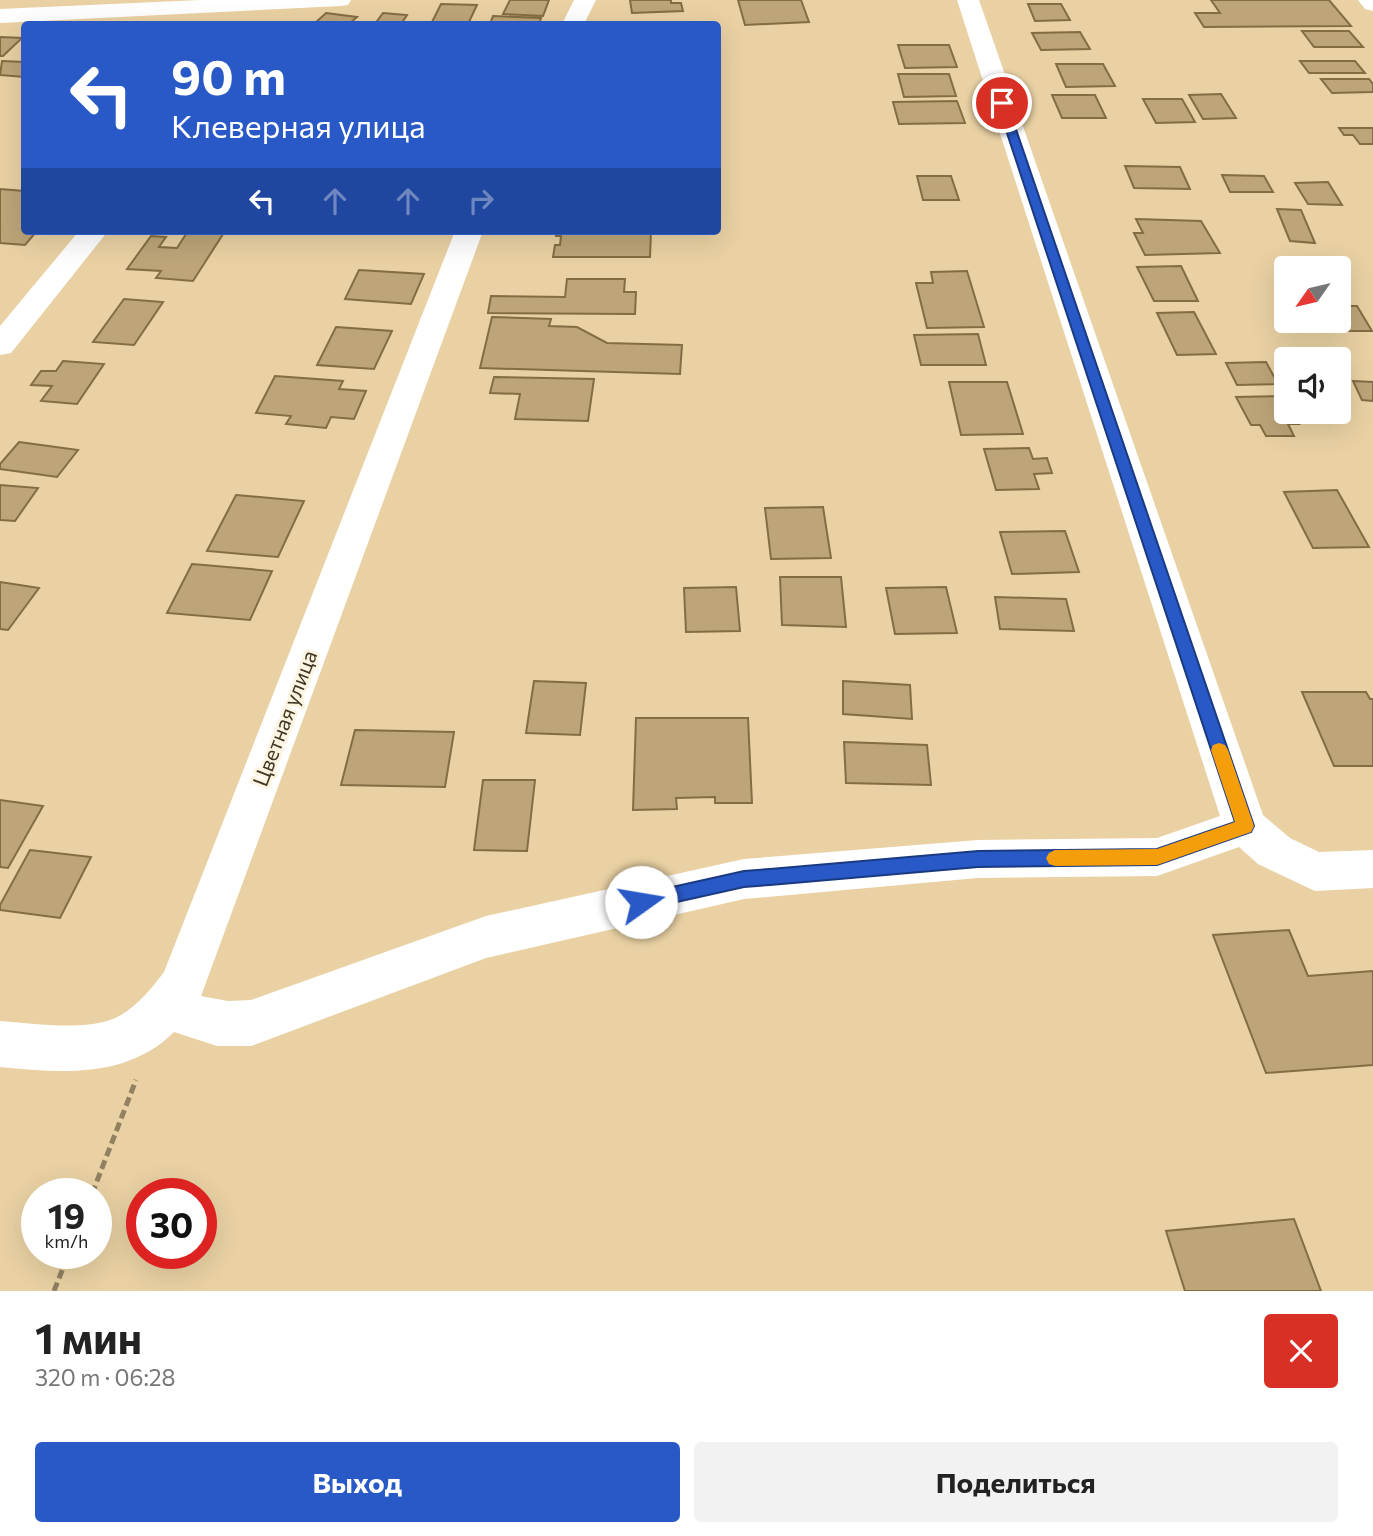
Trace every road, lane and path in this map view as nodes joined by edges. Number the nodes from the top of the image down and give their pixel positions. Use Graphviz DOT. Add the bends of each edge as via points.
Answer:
graph roads {
  1 [pos="340,0"];
  2 [pos="585,0"];
  3 [pos="968,0"];
  4 [pos="1369,0"];
  5 [pos="1373,4"];
  6 [pos="279,5"];
  7 [pos="0,16"];
  8 [pos="266,21"];
  9 [pos="574,21"];
  10 [pos="91,235"];
  11 [pos="467,235"];
  12 [pos="0,346"];
  13 [pos="1245,826"];
  14 [pos="1373,869"];
  15 [pos="152,1019"];
  16 [pos="0,1044"];
  17 [pos="98,1178"];
  18 [pos="63,1269"];
  19 [pos="54,1291"];
  1 -- 6 [label="street"];
  2 -- 9 [label="street"];
  3 -- 13 [label="street"];
  4 -- 5 [label="street"];
  6 -- 7 [label="street"];
  6 -- 8 [label="street"];
  10 -- 12 [label="street"];
  11 -- 15 [label="street, Цветная улица" via="183,985"];
  13 -- 14 [label="street" via="1274,851 1315,872"];
  13 -- 15 [label="street" via="1157,857 978,859 744,879 486,937 251,1023 226,1026"];
  15 -- 16 [label="street" via="98,1046 65,1049"];
  15 -- 17 [label="path" via="136,1080"];
  18 -- 19 [label="path"];
}
